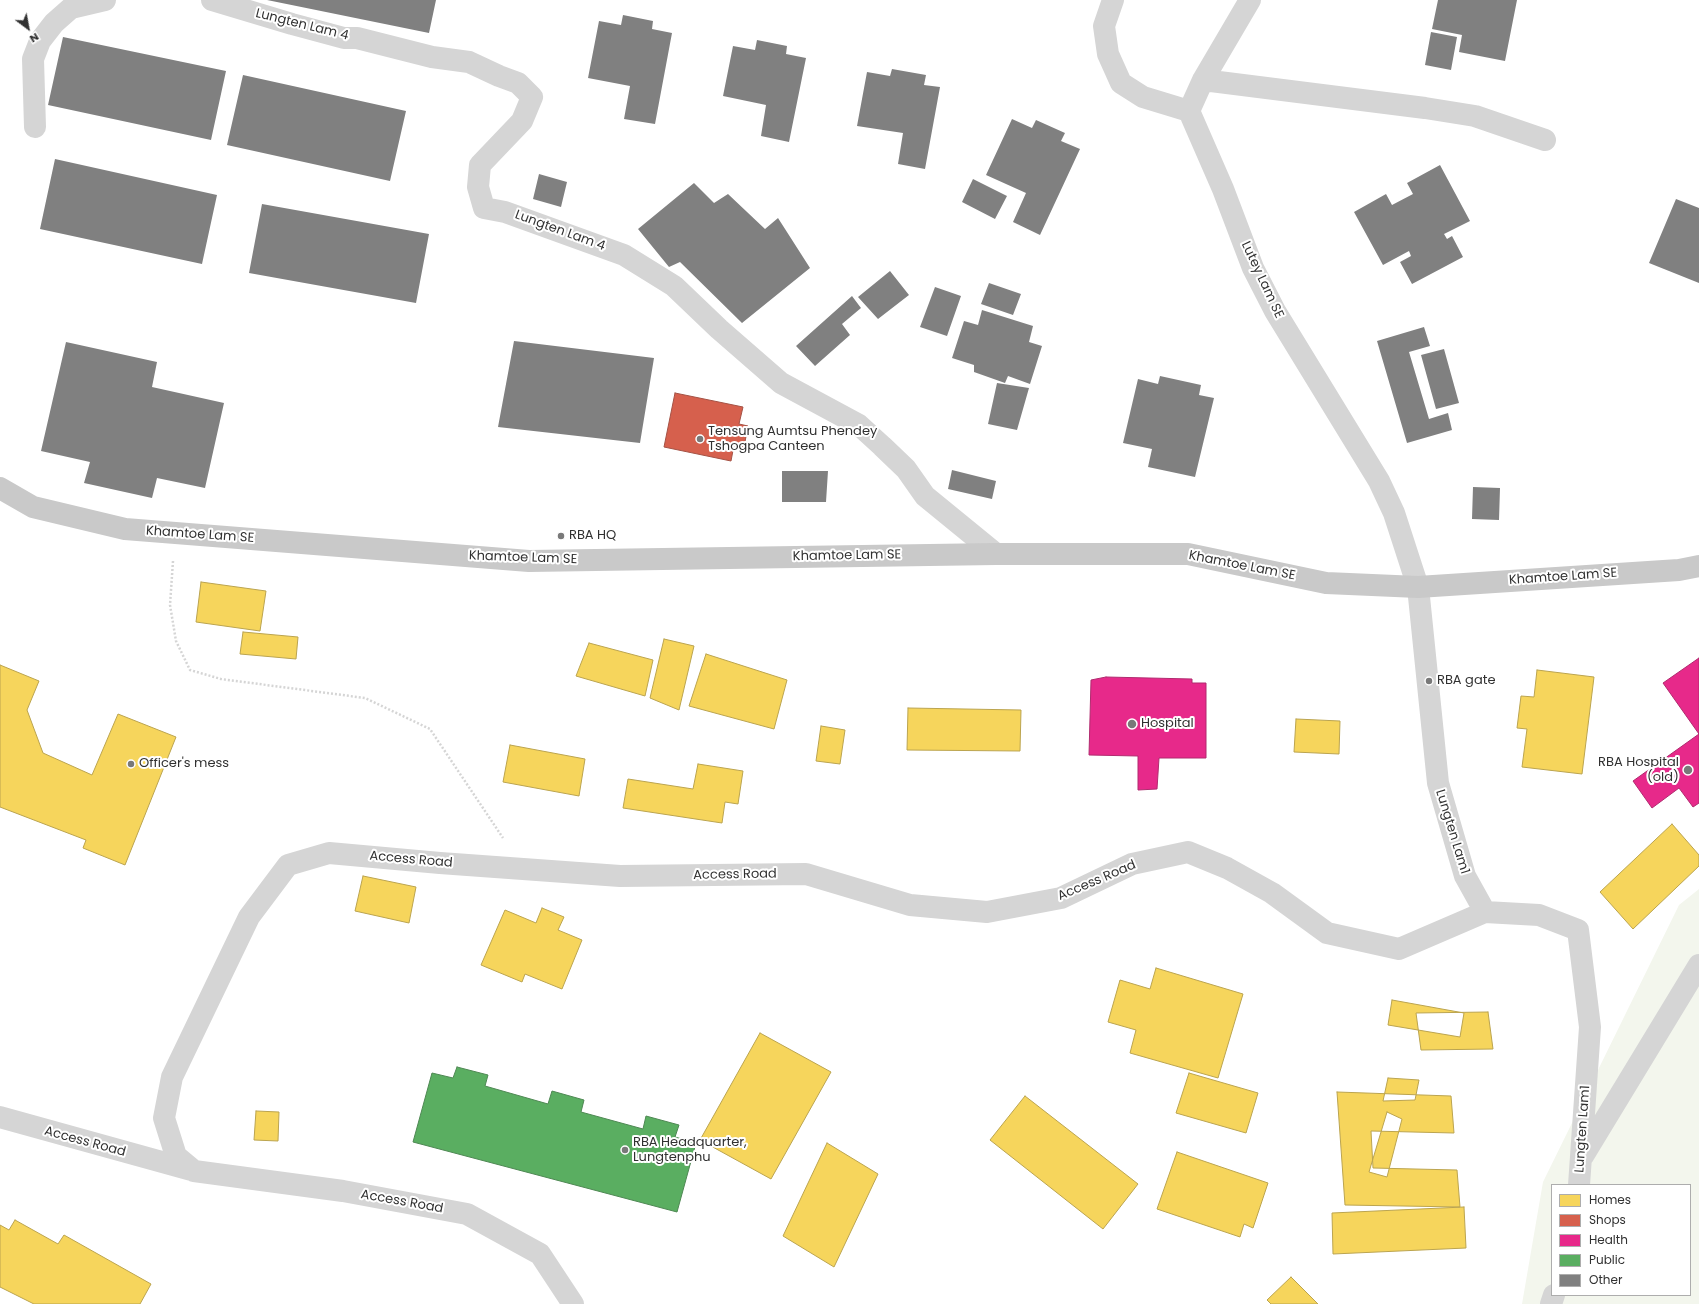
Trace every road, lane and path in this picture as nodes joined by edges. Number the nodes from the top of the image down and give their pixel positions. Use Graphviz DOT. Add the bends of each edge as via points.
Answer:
graph roads {
  1 [pos="105,0"];
  2 [pos="212,0"];
  3 [pos="1114,0"];
  4 [pos="1250,0"];
  5 [pos="1203,80"];
  6 [pos="1189,110"];
  7 [pos="35,127"];
  8 [pos="1545,140"];
  9 [pos="0,488"];
  10 [pos="175,533"];
  11 [pos="996,554"];
  12 [pos="1699,566"];
  13 [pos="1418,587"];
  14 [pos="523,868"];
  15 [pos="1485,912"];
  16 [pos="1699,965"];
  17 [pos="0,1117"];
  18 [pos="1581,1158"];
  19 [pos="194,1171"];
  20 [pos="1579,1184"];
  21 [pos="573,1304"];
  1 -- 7 [label="street" via="71,8 54,23 40,41 33,59"];
  2 -- 11 [label="street, Lungten Lam 4" via="344,38 357,38 432,57 469,62 518,83 532,97 522,121 480,165 478,187 484,208 505,212 624,255 674,286 782,383 859,425 906,469 925,496"];
  3 -- 6 [label="street" via="1104,26 1108,54 1121,83 1143,97"];
  4 -- 5 [label="street"];
  5 -- 6 [label="street"];
  5 -- 8 [label="street" via="1475,116"];
  6 -- 13 [label="street, Lutey Lam SE" via="1253,268 1275,311 1379,481 1394,513"];
  9 -- 10 [label="main road, Khamtoe Lam SE" via="33,507 125,529"];
  10 -- 11 [label="main road, Khamtoe Lam SE" via="529,561"];
  10 -- 14 [label="path" via="170,605 176,641 190,670 221,679 365,698 430,729"];
  11 -- 13 [label="main road, Khamtoe Lam SE" via="1188,554 1326,583"];
  12 -- 13 [label="main road, Khamtoe Lam SE" via="1679,570"];
  13 -- 15 [label="street, Lungten Lam1" via="1438,783 1465,876"];
  14 -- 15 [label="street, Access Road" via="620,876 806,874 910,905 987,912 1061,898 1132,864 1188,852 1227,868 1272,893 1328,933 1399,949"];
  14 -- 19 [label="street, Access Road" via="328,853 288,865 248,917 172,1077 164,1118 176,1156"];
  15 -- 18 [label="street, Lungten Lam1" via="1539,915 1578,930 1590,1027"];
  16 -- 18 [label="street"];
  17 -- 19 [label="street, Access Road"];
  18 -- 20 [label="street, Lungten Lam1"];
  19 -- 21 [label="street, Access Road" via="343,1191 468,1214 540,1254"];
}
